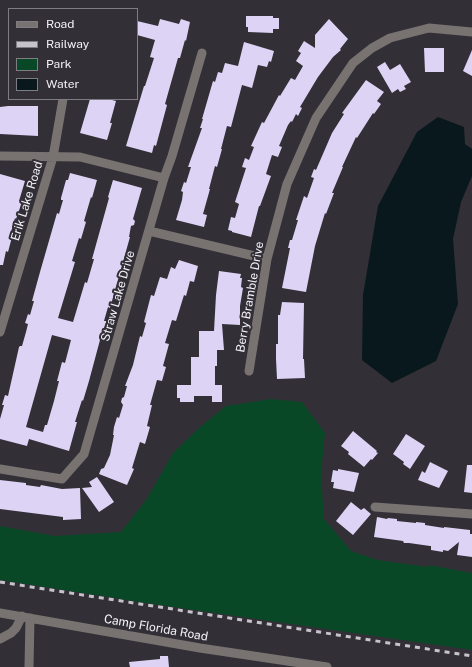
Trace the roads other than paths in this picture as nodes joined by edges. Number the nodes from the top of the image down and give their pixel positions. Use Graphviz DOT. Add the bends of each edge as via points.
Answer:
graph roads {
  1 [pos="472,32"];
  2 [pos="202,53"];
  3 [pos="63,100"];
  4 [pos="0,156"];
  5 [pos="53,157"];
  6 [pos="164,178"];
  7 [pos="150,231"];
  8 [pos="267,259"];
  9 [pos="0,332"];
  10 [pos="249,371"];
  11 [pos="0,469"];
  12 [pos="375,507"];
  13 [pos="472,514"];
  14 [pos="0,613"];
  15 [pos="26,617"];
  16 [pos="0,639"];
  17 [pos="29,667"];
  18 [pos="328,667"];
  1 -- 8 [label="street, Berry Bramble Drive" via="429,28 390,38 353,63 316,118 287,184"];
  2 -- 6 [label="street, Straw Lake Drive"];
  3 -- 5 [label="street, Erik Lake Road"];
  4 -- 5 [label="street"];
  5 -- 6 [label="street" via="80,157"];
  5 -- 9 [label="street, Erik Lake Road"];
  6 -- 7 [label="street, Straw Lake Drive"];
  7 -- 8 [label="street"];
  7 -- 11 [label="street, Straw Lake Drive" via="84,454 62,479"];
  8 -- 10 [label="street, Berry Bramble Drive"];
  12 -- 13 [label="street"];
  14 -- 15 [label="street, Camp Florida Road"];
  15 -- 16 [label="street" via="11,633"];
  15 -- 17 [label="street"];
  15 -- 18 [label="street, Camp Florida Road" via="200,648"];
}
